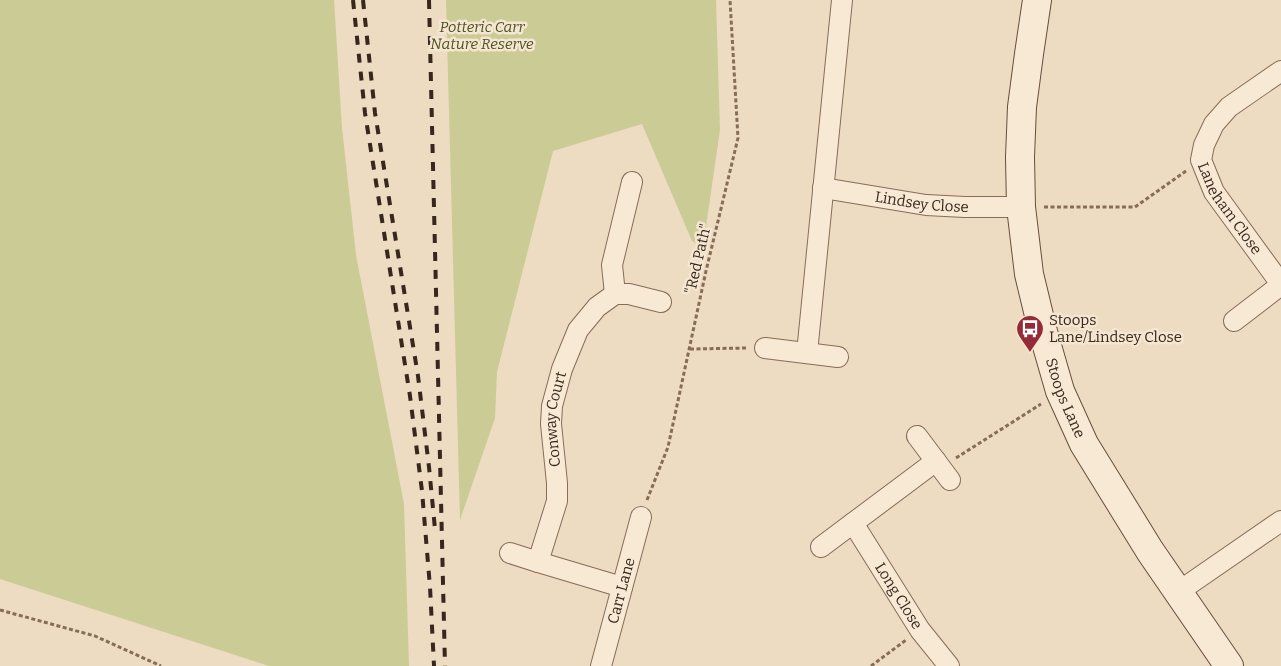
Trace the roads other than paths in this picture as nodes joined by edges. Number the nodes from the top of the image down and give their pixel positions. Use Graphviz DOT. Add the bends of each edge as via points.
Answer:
graph roads {
  1 [pos="842,0"];
  2 [pos="1037,0"];
  3 [pos="1281,71"];
  4 [pos="632,182"];
  5 [pos="823,188"];
  6 [pos="1022,206"];
  7 [pos="1281,284"];
  8 [pos="615,294"];
  9 [pos="661,302"];
  10 [pos="1234,321"];
  11 [pos="765,348"];
  12 [pos="806,353"];
  13 [pos="838,357"];
  14 [pos="917,436"];
  15 [pos="641,517"];
  16 [pos="1281,521"];
  17 [pos="853,523"];
  18 [pos="821,547"];
  19 [pos="510,553"];
  20 [pos="538,562"];
  21 [pos="622,587"];
  22 [pos="1178,592"];
  23 [pos="601,666"];
  24 [pos="950,666"];
  25 [pos="1229,666"];
  1 -- 5 [label="street"];
  2 -- 6 [label="street, Stoops Lane" via="1022,108"];
  3 -- 7 [label="street, Laneham Close" via="1229,107 1214,124 1201,160 1214,192"];
  4 -- 8 [label="street" via="612,265"];
  5 -- 6 [label="street, Lindsey Close" via="926,205"];
  5 -- 12 [label="street"];
  6 -- 22 [label="street, Stoops Lane" via="1030,274 1060,391 1093,460"];
  7 -- 10 [label="street, Laneham Close"];
  8 -- 9 [label="street" via="630,294"];
  8 -- 20 [label="street, Conway Court" via="597,307 578,330 562,369 552,406 551,424 557,501"];
  11 -- 12 [label="street"];
  12 -- 13 [label="street"];
  14 -- 17 [label="street" via="942,470"];
  15 -- 21 [label="street, Carr Lane"];
  16 -- 22 [label="street"];
  17 -- 18 [label="street"];
  17 -- 24 [label="street, Long Close" via="920,630"];
  19 -- 20 [label="street"];
  20 -- 21 [label="street"];
  21 -- 23 [label="street, Carr Lane"];
  22 -- 25 [label="street, Stoops Lane"];
}
